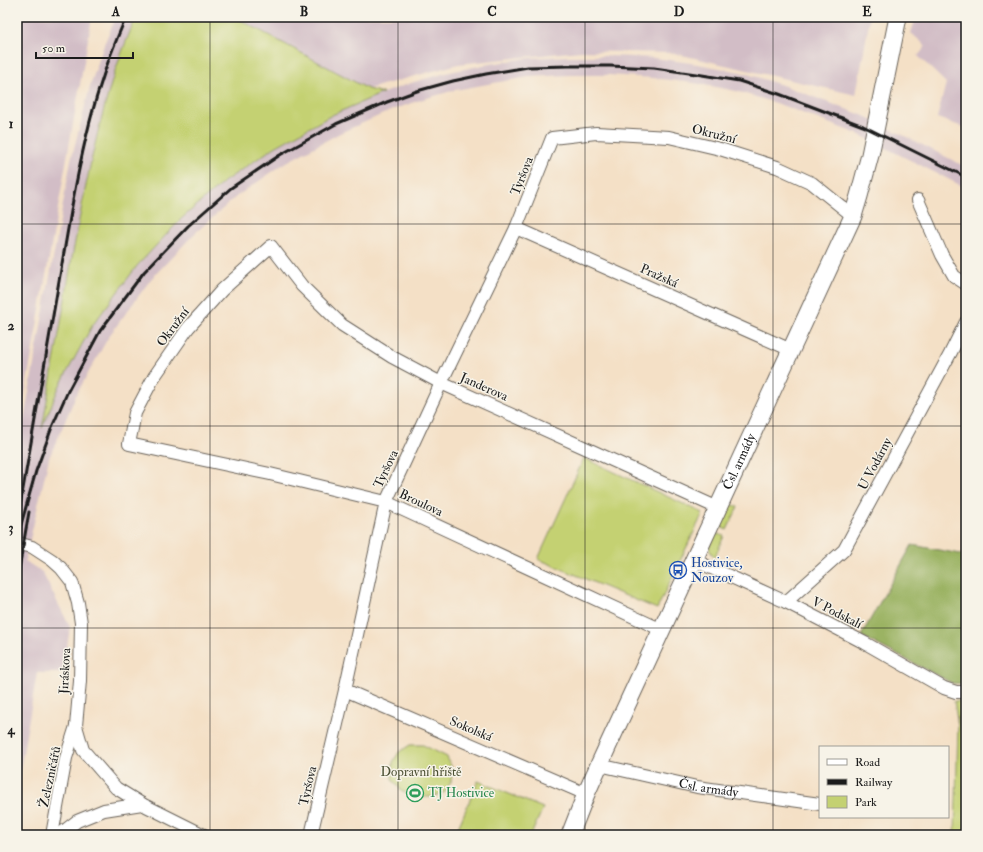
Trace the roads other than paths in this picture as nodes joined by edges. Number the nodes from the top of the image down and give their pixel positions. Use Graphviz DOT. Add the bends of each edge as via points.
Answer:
graph roads {
  1 [pos="898,17"];
  2 [pos="552,138"];
  3 [pos="918,200"];
  4 [pos="853,216"];
  5 [pos="516,228"];
  6 [pos="271,246"];
  7 [pos="966,284"];
  8 [pos="966,322"];
  9 [pos="791,350"];
  10 [pos="441,383"];
  11 [pos="129,444"];
  12 [pos="386,502"];
  13 [pos="718,508"];
  14 [pos="17,543"];
  15 [pos="694,560"];
  16 [pos="786,602"];
  17 [pos="662,630"];
  18 [pos="344,690"];
  19 [pos="965,692"];
  20 [pos="76,726"];
  21 [pos="599,765"];
  22 [pos="586,794"];
  23 [pos="142,804"];
  24 [pos="819,804"];
  25 [pos="52,835"];
  26 [pos="59,835"];
  27 [pos="204,835"];
  28 [pos="311,835"];
  29 [pos="570,835"];
  1 -- 4 [label="main road, Čsl. armády" via="870,155"];
  2 -- 4 [label="street, Okružní" via="596,133 669,137 720,149 777,167 812,183"];
  2 -- 5 [label="street, Tyršova"];
  3 -- 7 [label="street" via="942,256 954,276"];
  4 -- 9 [label="main road, Čsl. armády"];
  5 -- 9 [label="street, Pražská"];
  5 -- 10 [label="street, Tyršova"];
  6 -- 10 [label="street, Janderova" via="302,286 342,325 392,357"];
  6 -- 11 [label="street, Okružní" via="222,290 188,328 154,377 135,413"];
  8 -- 16 [label="street, U Vodárny" via="844,550"];
  9 -- 13 [label="main road, Čsl. armády"];
  10 -- 12 [label="street, Tyršova"];
  10 -- 13 [label="street, Janderova"];
  11 -- 12 [label="street, Broulova"];
  12 -- 17 [label="street, Broulova"];
  12 -- 18 [label="street, Tyršova"];
  13 -- 15 [label="main road, Čsl. armády"];
  14 -- 20 [label="street, Jiráskova" via="32,547 52,560 72,582 81,623"];
  15 -- 16 [label="street, V Podskalí"];
  15 -- 17 [label="main road, Čsl. armády"];
  16 -- 19 [label="street, V Podskalí" via="944,688"];
  17 -- 21 [label="main road, Čsl. armády"];
  18 -- 22 [label="street, Sokolská"];
  18 -- 28 [label="street, Tyršova"];
  20 -- 23 [label="street, Jiráskova" via="83,750 116,788"];
  20 -- 25 [label="street, Železničářů" via="66,758"];
  21 -- 22 [label="main road, Čsl. armády"];
  21 -- 24 [label="street, Čsl. armády" via="697,787"];
  22 -- 29 [label="main road, Čsl. armády"];
  23 -- 26 [label="street" via="104,810 76,821"];
  23 -- 27 [label="street, Jiráskova"];
}
